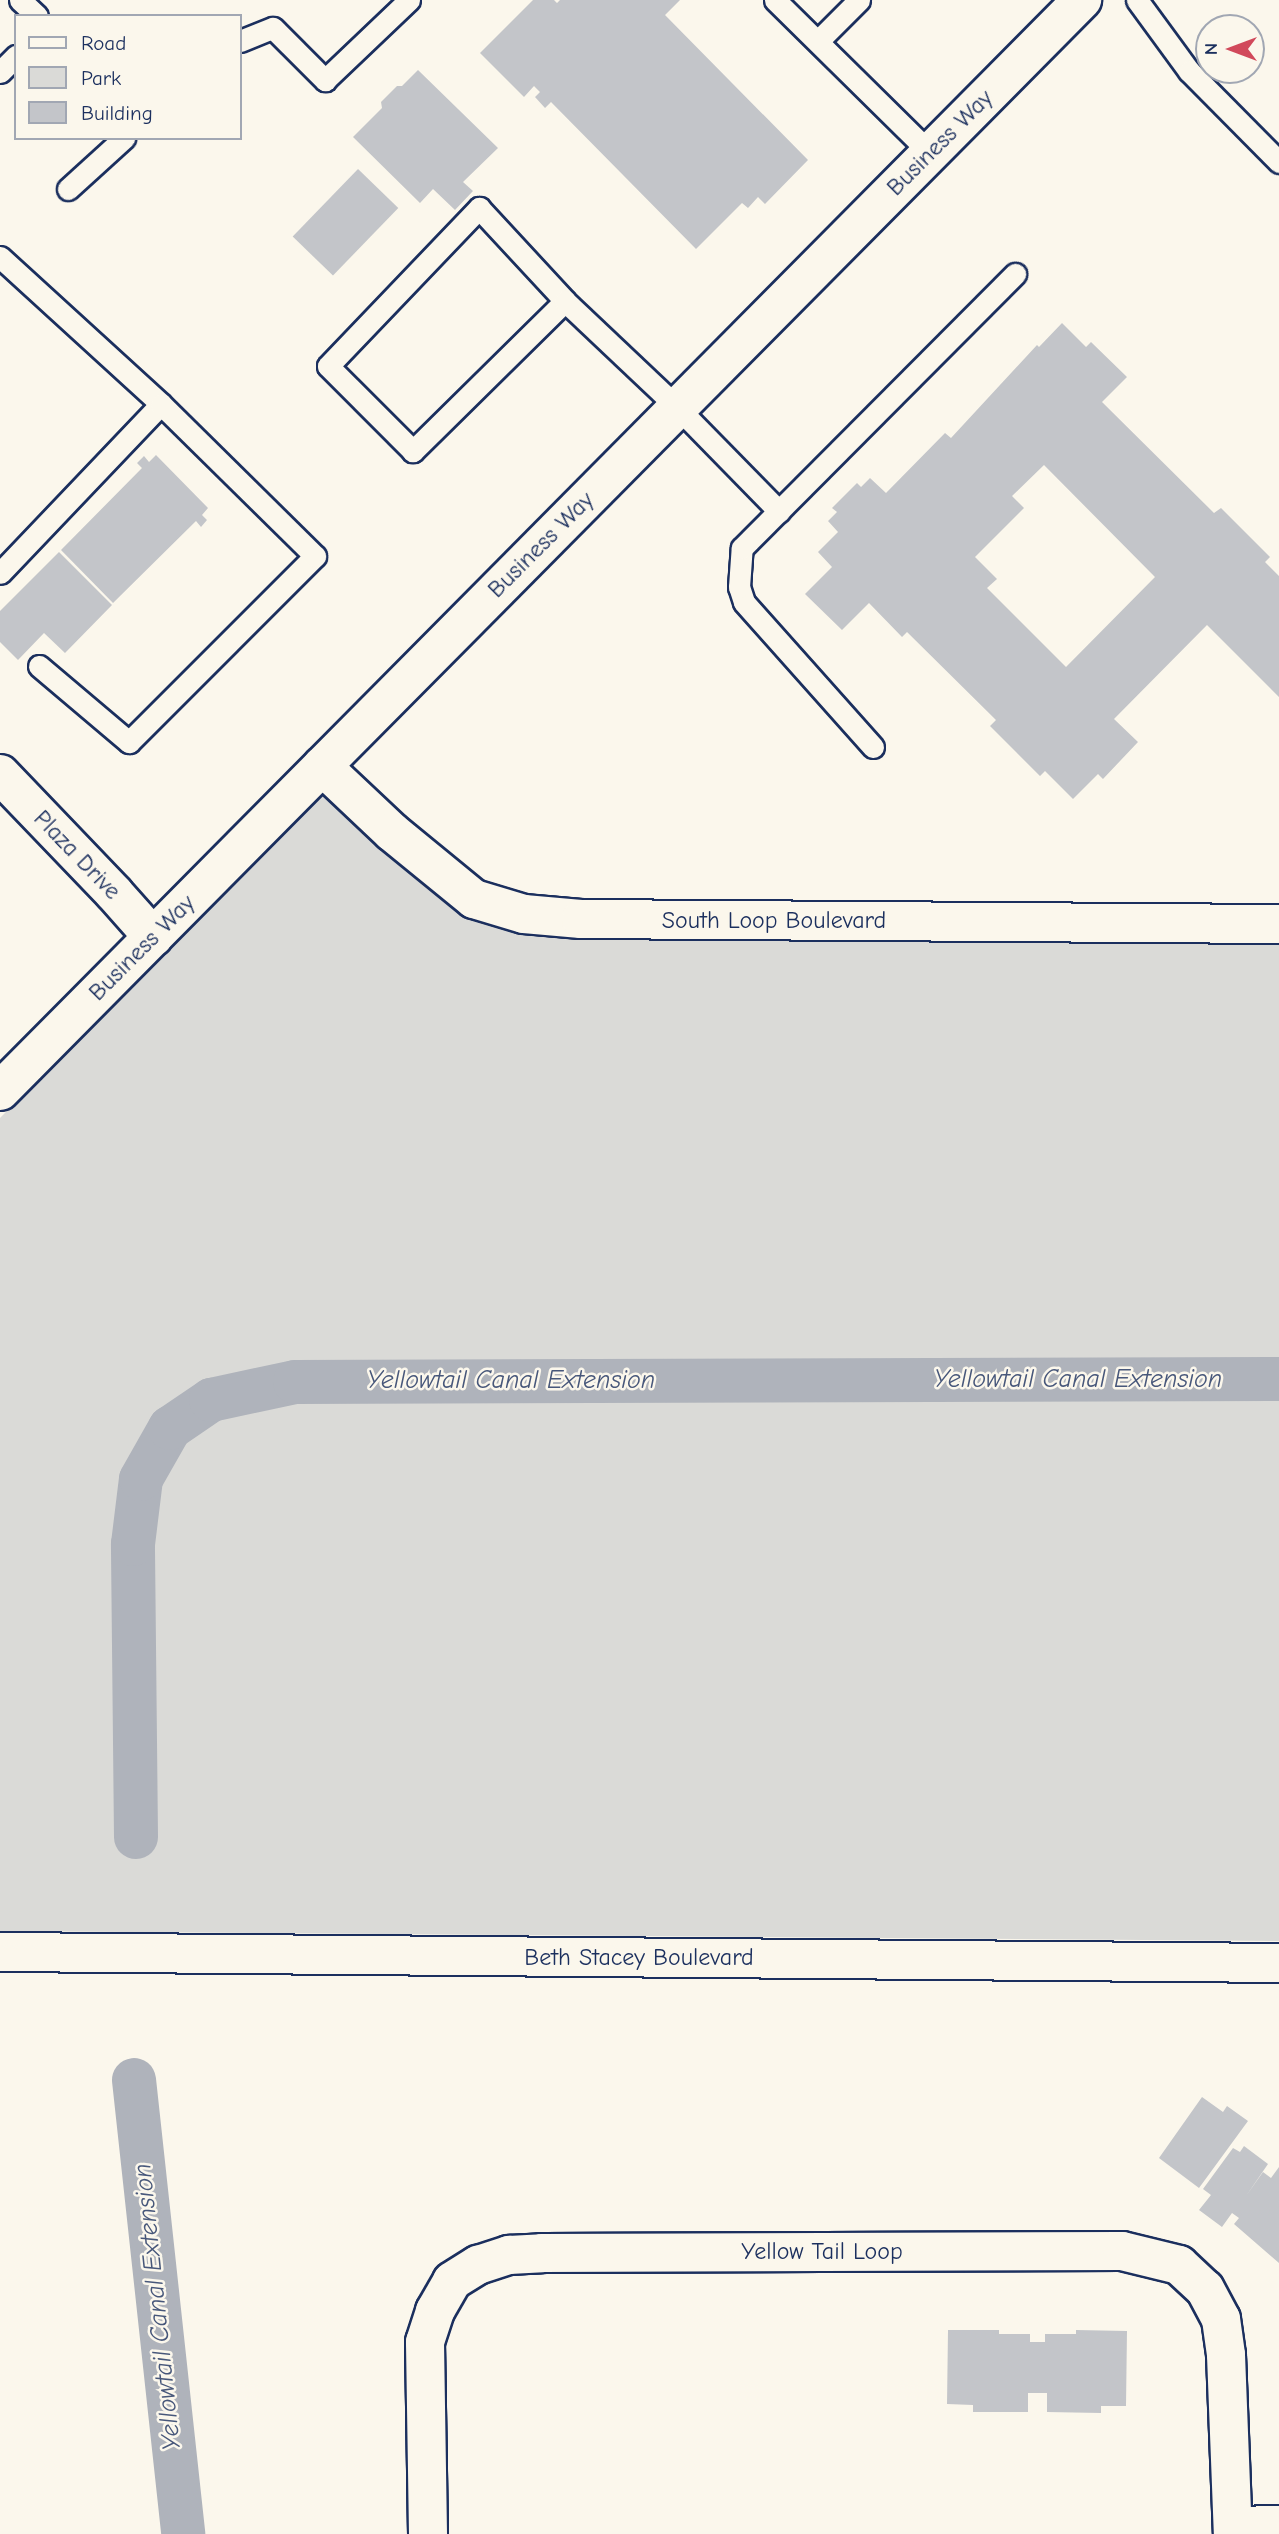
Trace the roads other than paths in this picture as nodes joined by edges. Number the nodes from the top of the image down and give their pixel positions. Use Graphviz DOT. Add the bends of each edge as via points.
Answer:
graph roads {
  1 [pos="20,0"];
  2 [pos="409,0"];
  3 [pos="775,0"];
  4 [pos="859,0"];
  5 [pos="1082,0"];
  6 [pos="1137,0"];
  7 [pos="35,14"];
  8 [pos="242,40"];
  9 [pos="818,41"];
  10 [pos="14,58"];
  11 [pos="0,72"];
  12 [pos="122,140"];
  13 [pos="930,153"];
  14 [pos="1279,162"];
  15 [pos="68,189"];
  16 [pos="0,257"];
  17 [pos="1015,274"];
  18 [pos="565,301"];
  19 [pos="161,404"];
  20 [pos="677,407"];
  21 [pos="779,511"];
  22 [pos="0,573"];
  23 [pos="40,666"];
  24 [pos="873,747"];
  25 [pos="322,766"];
  26 [pos="0,774"];
  27 [pos="1279,924"];
  28 [pos="153,937"];
  29 [pos="0,1091"];
  30 [pos="0,1952"];
  31 [pos="1279,1963"];
  32 [pos="1279,2525"];
  33 [pos="1233,2530"];
  34 [pos="428,2534"];
  1 -- 7 [label="lane"];
  2 -- 8 [label="lane" via="325,80 272,28"];
  3 -- 9 [label="lane"];
  4 -- 9 [label="lane"];
  5 -- 13 [label="street, Business Way"];
  6 -- 14 [label="lane" via="1188,71"];
  9 -- 13 [label="lane"];
  10 -- 11 [label="lane"];
  12 -- 15 [label="lane"];
  13 -- 20 [label="street, Business Way"];
  16 -- 19 [label="lane"];
  17 -- 21 [label="lane"];
  18 -- 18 [label="lane" via="479,208 328,366 413,451"];
  18 -- 20 [label="lane"];
  19 -- 22 [label="lane"];
  19 -- 23 [label="lane" via="316,556 129,742"];
  20 -- 21 [label="lane"];
  20 -- 25 [label="street, Business Way"];
  21 -- 24 [label="lane" via="742,548 738,567 744,602"];
  25 -- 27 [label="street, South Loop Boulevard" via="392,832 474,899 524,914 581,919"];
  25 -- 28 [label="street, Business Way"];
  26 -- 28 [label="street, Plaza Drive"];
  28 -- 29 [label="street, Business Way"];
  30 -- 31 [label="street, Beth Stacey Boulevard"];
  32 -- 33 [label="street, Yellow Tail Loop"];
  33 -- 34 [label="street, Yellow Tail Loop" via="1221,2319 1205,2289 1179,2265 1122,2251 542,2253 509,2255 478,2265 452,2281 435,2311 425,2342"];
}
